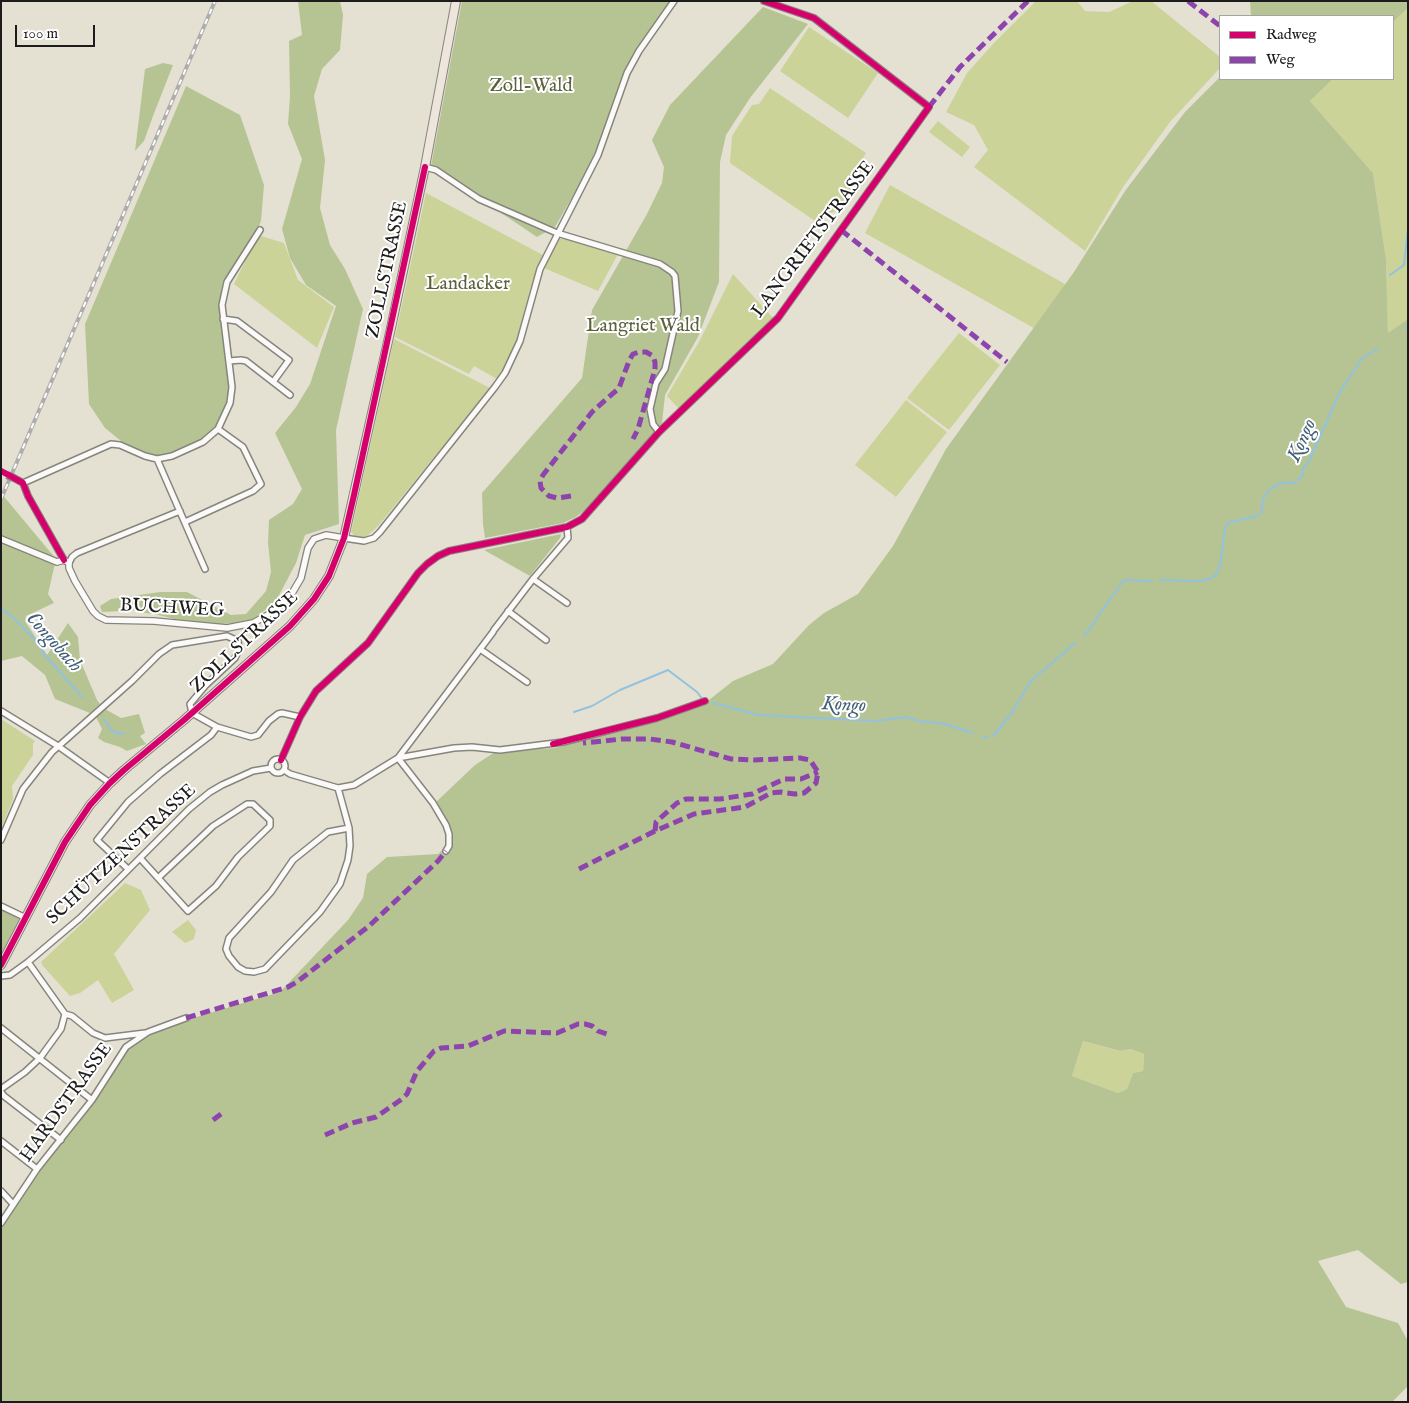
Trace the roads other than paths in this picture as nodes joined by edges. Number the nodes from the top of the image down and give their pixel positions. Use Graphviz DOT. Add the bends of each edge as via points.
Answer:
graph roads {
  1 [pos="456,1"];
  2 [pos="674,1"];
  3 [pos="764,1"];
  4 [pos="425,168"];
  5 [pos="260,230"];
  6 [pos="558,233"];
  7 [pos="223,319"];
  8 [pos="229,360"];
  9 [pos="273,382"];
  10 [pos="290,395"];
  11 [pos="218,429"];
  12 [pos="659,432"];
  13 [pos="157,459"];
  14 [pos="1,471"];
  15 [pos="23,483"];
  16 [pos="180,511"];
  17 [pos="185,522"];
  18 [pos="567,526"];
  19 [pos="344,538"];
  20 [pos="1,539"];
  21 [pos="66,562"];
  22 [pos="205,569"];
  23 [pos="533,578"];
  24 [pos="567,603"];
  25 [pos="508,612"];
  26 [pos="546,640"];
  27 [pos="480,649"];
  28 [pos="527,682"];
  29 [pos="705,701"];
  30 [pos="1,711"];
  31 [pos="192,713"];
  32 [pos="300,717"];
  33 [pos="217,726"];
  34 [pos="58,746"];
  35 [pos="398,758"];
  36 [pos="281,760"];
  37 [pos="271,768"];
  38 [pos="284,770"];
  39 [pos="110,783"];
  40 [pos="338,788"];
  41 [pos="349,828"];
  42 [pos="1,840"];
  43 [pos="446,851"];
  44 [pos="140,858"];
  45 [pos="128,869"];
  46 [pos="158,878"];
  47 [pos="1,906"];
  48 [pos="26,918"];
  49 [pos="28,962"];
  50 [pos="1,965"];
  51 [pos="1,976"];
  52 [pos="65,1014"];
  53 [pos="186,1018"];
  54 [pos="1,1028"];
  55 [pos="148,1032"];
  56 [pos="40,1058"];
  57 [pos="1,1090"];
  58 [pos="92,1100"];
  59 [pos="61,1140"];
  60 [pos="1,1141"];
  61 [pos="38,1169"];
  62 [pos="1,1191"];
  63 [pos="13,1204"];
  64 [pos="1,1222"];
  1 -- 4 [label="main road, ZOLLSTRASSE"];
  2 -- 6 [label="street" via="627,73 598,155"];
  3 -- 12 [label="street, LANGRIETSTRASSE" via="814,18 929,107 778,318"];
  4 -- 6 [label="street" via="436,170 479,199"];
  4 -- 19 [label="main road, ZOLLSTRASSE"];
  5 -- 7 [label="street" via="228,282 222,304"];
  6 -- 12 [label="street" via="660,264 672,272 678,312 650,409 653,424"];
  6 -- 19 [label="street" via="540,269 520,341 495,387 374,538 364,541"];
  7 -- 8 [label="street"];
  7 -- 9 [label="street" via="236,320 289,360"];
  8 -- 9 [label="street" via="246,361"];
  8 -- 11 [label="street" via="231,394"];
  9 -- 10 [label="street"];
  11 -- 13 [label="street" via="181,454"];
  11 -- 17 [label="street" via="242,447 261,484 253,491"];
  12 -- 18 [label="street, LANGRIETSTRASSE" via="582,519"];
  13 -- 15 [label="street" via="111,444"];
  13 -- 16 [label="street"];
  14 -- 15 [label="street, bridge"];
  15 -- 21 [label="street, BUCHWEG"];
  16 -- 17 [label="street"];
  16 -- 21 [label="street" via="77,553"];
  17 -- 22 [label="street"];
  18 -- 23 [label="street" via="568,538"];
  18 -- 32 [label="street, LANGRIETSTRASSE" via="459,548 438,556 418,573 368,643 316,691"];
  19 -- 21 [label="street, BUCHWEG" via="326,534 314,539 308,548 300,578 280,607 253,622 227,628 106,620 93,611"];
  19 -- 31 [label="main road, ZOLLSTRASSE" via="329,576 299,618"];
  20 -- 21 [label="street" via="57,562"];
  23 -- 24 [label="street"];
  23 -- 25 [label="street"];
  25 -- 26 [label="street"];
  25 -- 27 [label="street"];
  27 -- 28 [label="street"];
  27 -- 35 [label="street"];
  29 -- 35 [label="street" via="657,718 563,742 500,750 454,748"];
  30 -- 34 [label="street"];
  31 -- 33 [label="street"];
  31 -- 34 [label="street" via="190,704 235,658 238,641 227,636 178,643 166,648"];
  31 -- 39 [label="main road, ZOLLSTRASSE"];
  32 -- 33 [label="street" via="278,714 258,736 250,737"];
  32 -- 36 [label="street, LANGRIETSTRASSE"];
  33 -- 45 [label="street" via="128,802 97,840"];
  34 -- 39 [label="street"];
  34 -- 42 [label="street" via="23,789"];
  35 -- 40 [label="street" via="354,784"];
  35 -- 43 [label="street" via="446,825 449,834"];
  36 -- 37 [label="street" via="273,761"];
  36 -- 38 [label="street"];
  37 -- 38 [label="street" via="278,773"];
  37 -- 44 [label="street, SCHÜTZENSTRASSE" via="253,771 210,792"];
  38 -- 40 [label="street"];
  39 -- 48 [label="main road, ZOLLSTRASSE" via="76,824"];
  40 -- 41 [label="street"];
  41 -- 41 [label="street" via="348,860 340,884 320,912 265,969 254,972 238,967 226,949 229,938 271,892 293,860 328,832"];
  44 -- 45 [label="street, SCHÜTZENSTRASSE"];
  44 -- 46 [label="street"];
  45 -- 49 [label="street, SCHÜTZENSTRASSE" via="80,918"];
  46 -- 46 [label="street" via="188,911 216,886 238,857 270,826 270,820 253,804 247,804 213,826"];
  47 -- 48 [label="street"];
  48 -- 50 [label="main road, ZOLLSTRASSE"];
  49 -- 51 [label="street, SCHÜTZENSTRASSE" via="10,975"];
  49 -- 52 [label="street"];
  52 -- 55 [label="street, HARDSTRASSE" via="105,1038"];
  52 -- 56 [label="street" via="61,1030"];
  53 -- 55 [label="street, HARDSTRASSE"];
  54 -- 56 [label="street"];
  55 -- 58 [label="street, HARDSTRASSE" via="126,1047"];
  56 -- 57 [label="street"];
  56 -- 58 [label="street"];
  57 -- 59 [label="street" via="4,1096"];
  58 -- 59 [label="street, HARDSTRASSE"];
  59 -- 61 [label="street, HARDSTRASSE"];
  60 -- 61 [label="street"];
  61 -- 63 [label="street, HARDSTRASSE"];
  62 -- 63 [label="street"];
  63 -- 64 [label="street, HARDSTRASSE"];
}
